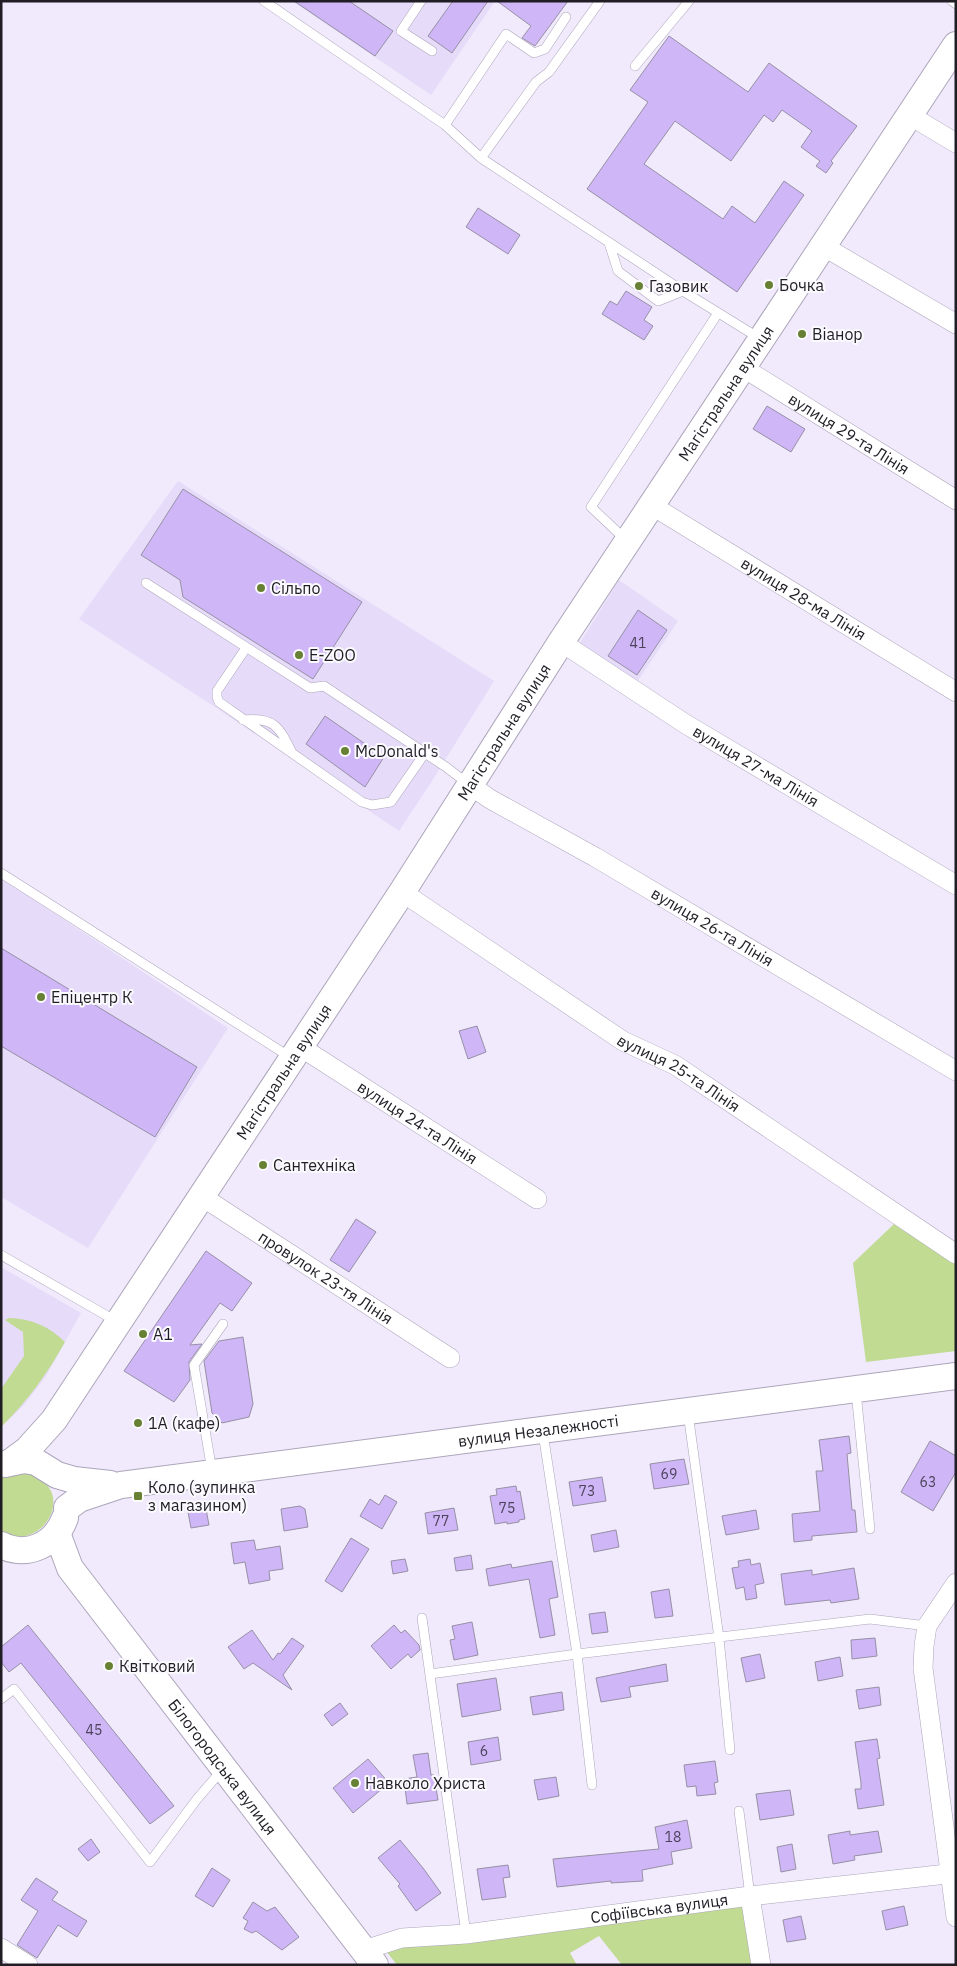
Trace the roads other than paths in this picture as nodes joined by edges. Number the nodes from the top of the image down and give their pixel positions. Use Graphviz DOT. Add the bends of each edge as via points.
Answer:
graph roads {
  1 [pos="264,1"];
  2 [pos="421,1"];
  3 [pos="600,1"];
  4 [pos="689,1"];
  5 [pos="952,1"];
  6 [pos="956,4"];
  7 [pos="566,17"];
  8 [pos="956,45"];
  9 [pos="432,51"];
  10 [pos="635,66"];
  11 [pos="909,115"];
  12 [pos="445,124"];
  13 [pos="956,143"];
  14 [pos="481,158"];
  15 [pos="609,243"];
  16 [pos="823,246"];
  17 [pos="683,291"];
  18 [pos="718,313"];
  19 [pos="956,324"];
  20 [pos="761,339"];
  21 [pos="742,367"];
  22 [pos="956,500"];
  23 [pos="652,505"];
  24 [pos="627,541"];
  25 [pos="146,584"];
  26 [pos="561,642"];
  27 [pos="246,648"];
  28 [pos="956,692"];
  29 [pos="424,753"];
  30 [pos="470,785"];
  31 [pos="1,873"];
  32 [pos="956,885"];
  33 [pos="402,892"];
  34 [pos="295,1052"];
  35 [pos="956,1071"];
  36 [pos="201,1196"];
  37 [pos="538,1199"];
  38 [pos="956,1254"];
  39 [pos="1,1255"];
  40 [pos="118,1322"];
  41 [pos="223,1324"];
  42 [pos="450,1358"];
  43 [pos="956,1376"];
  44 [pos="856,1389"];
  45 [pos="688,1410"];
  46 [pos="54,1420"];
  47 [pos="542,1430"];
  48 [pos="7,1463"];
  49 [pos="212,1472"];
  50 [pos="54,1473"];
  51 [pos="121,1485"];
  52 [pos="67,1508"];
  53 [pos="870,1529"];
  54 [pos="47,1540"];
  55 [pos="3,1549"];
  56 [pos="956,1583"];
  57 [pos="422,1618"];
  58 [pos="927,1626"];
  59 [pos="719,1638"];
  60 [pos="577,1654"];
  61 [pos="430,1674"];
  62 [pos="1,1699"];
  63 [pos="730,1750"];
  64 [pos="223,1768"];
  65 [pos="592,1785"];
  66 [pos="739,1811"];
  67 [pos="953,1873"];
  68 [pos="750,1896"];
  69 [pos="956,1917"];
  70 [pos="466,1934"];
  71 [pos="1,1948"];
  72 [pos="370,1957"];
  73 [pos="28,1965"];
  74 [pos="761,1965"];
  1 -- 12 [label="lane"];
  2 -- 9 [label="lane" via="401,31"];
  3 -- 14 [label="lane"];
  4 -- 10 [label="lane"];
  5 -- 6 [label="lane"];
  7 -- 12 [label="lane" via="545,48 534,53 506,34"];
  8 -- 11 [label="main road, Магістральна вулиця"];
  11 -- 13 [label="street"];
  11 -- 16 [label="main road, Магістральна вулиця"];
  12 -- 14 [label="lane"];
  14 -- 15 [label="lane"];
  15 -- 17 [label="lane"];
  15 -- 17 [label="lane" via="618,271 658,301"];
  16 -- 19 [label="street"];
  16 -- 20 [label="main road, Магістральна вулиця"];
  17 -- 18 [label="lane"];
  18 -- 20 [label="lane"];
  18 -- 24 [label="lane" via="591,507"];
  20 -- 21 [label="main road, Магістральна вулиця"];
  21 -- 22 [label="street, вулиця 29-та Лінія"];
  21 -- 23 [label="main road, Магістральна вулиця"];
  23 -- 24 [label="main road, Магістральна вулиця"];
  23 -- 28 [label="street, вулиця 28-ма Лінія"];
  24 -- 26 [label="main road, Магістральна вулиця"];
  25 -- 27 [label="lane"];
  26 -- 30 [label="main road, Магістральна вулиця"];
  26 -- 32 [label="street, вулиця 27-ма Лінія" via="684,724"];
  27 -- 29 [label="lane" via="310,688 324,686"];
  27 -- 29 [label="lane" via="218,691 217,697 223,706 362,802 372,805 391,802"];
  29 -- 30 [label="lane"];
  30 -- 33 [label="main road, Магістральна вулиця"];
  30 -- 35 [label="street, вулиця 26-та Лінія" via="497,804 603,862"];
  31 -- 34 [label="lane"];
  33 -- 34 [label="main road, Магістральна вулиця"];
  33 -- 38 [label="street, вулиця 25-та Лінія" via="624,1041 675,1065"];
  34 -- 36 [label="main road, Магістральна вулиця"];
  34 -- 37 [label="street, вулиця 24-та Лінія"];
  36 -- 40 [label="main road, Магістральна вулиця"];
  36 -- 42 [label="street, провулок 23-тя Лінія"];
  39 -- 40 [label="lane"];
  40 -- 46 [label="main road, Магістральна вулиця"];
  41 -- 49 [label="lane" via="194,1365"];
  43 -- 44 [label="main road, вулиця Незалежності"];
  44 -- 45 [label="main road, вулиця Незалежності"];
  44 -- 53 [label="lane"];
  45 -- 47 [label="main road, вулиця Незалежності"];
  45 -- 59 [label="lane"];
  46 -- 48 [label="main road, Магістральна вулиця" via="33,1444"];
  46 -- 50 [label="main road" via="50,1449"];
  47 -- 49 [label="main road, вулиця Незалежності"];
  47 -- 60 [label="lane"];
  48 -- 50 [label="main road" via="36,1462"];
  49 -- 51 [label="main road, вулиця Незалежності"];
  50 -- 51 [label="main road" via="74,1480"];
  50 -- 52 [label="main road" via="66,1496"];
  51 -- 52 [label="main road" via="79,1499"];
  52 -- 54 [label="main road" via="62,1525"];
  54 -- 55 [label="main road" via="27,1550"];
  54 -- 64 [label="main road, Білогородська вулиця"];
  56 -- 58 [label="street"];
  57 -- 61 [label="lane"];
  58 -- 59 [label="lane" via="870,1619"];
  58 -- 67 [label="street" via="923,1668"];
  59 -- 60 [label="lane"];
  59 -- 63 [label="lane"];
  60 -- 61 [label="lane"];
  60 -- 65 [label="lane"];
  61 -- 70 [label="lane"];
  62 -- 64 [label="lane" via="14,1689 150,1862"];
  64 -- 72 [label="main road, Білогородська вулиця"];
  66 -- 68 [label="lane"];
  67 -- 68 [label="street, Софіївська вулиця"];
  67 -- 69 [label="street"];
  68 -- 70 [label="street, Софіївська вулиця"];
  68 -- 74 [label="street"];
  70 -- 72 [label="street, Софіївська вулиця" via="402,1938"];
  71 -- 73 [label="street"];
}
